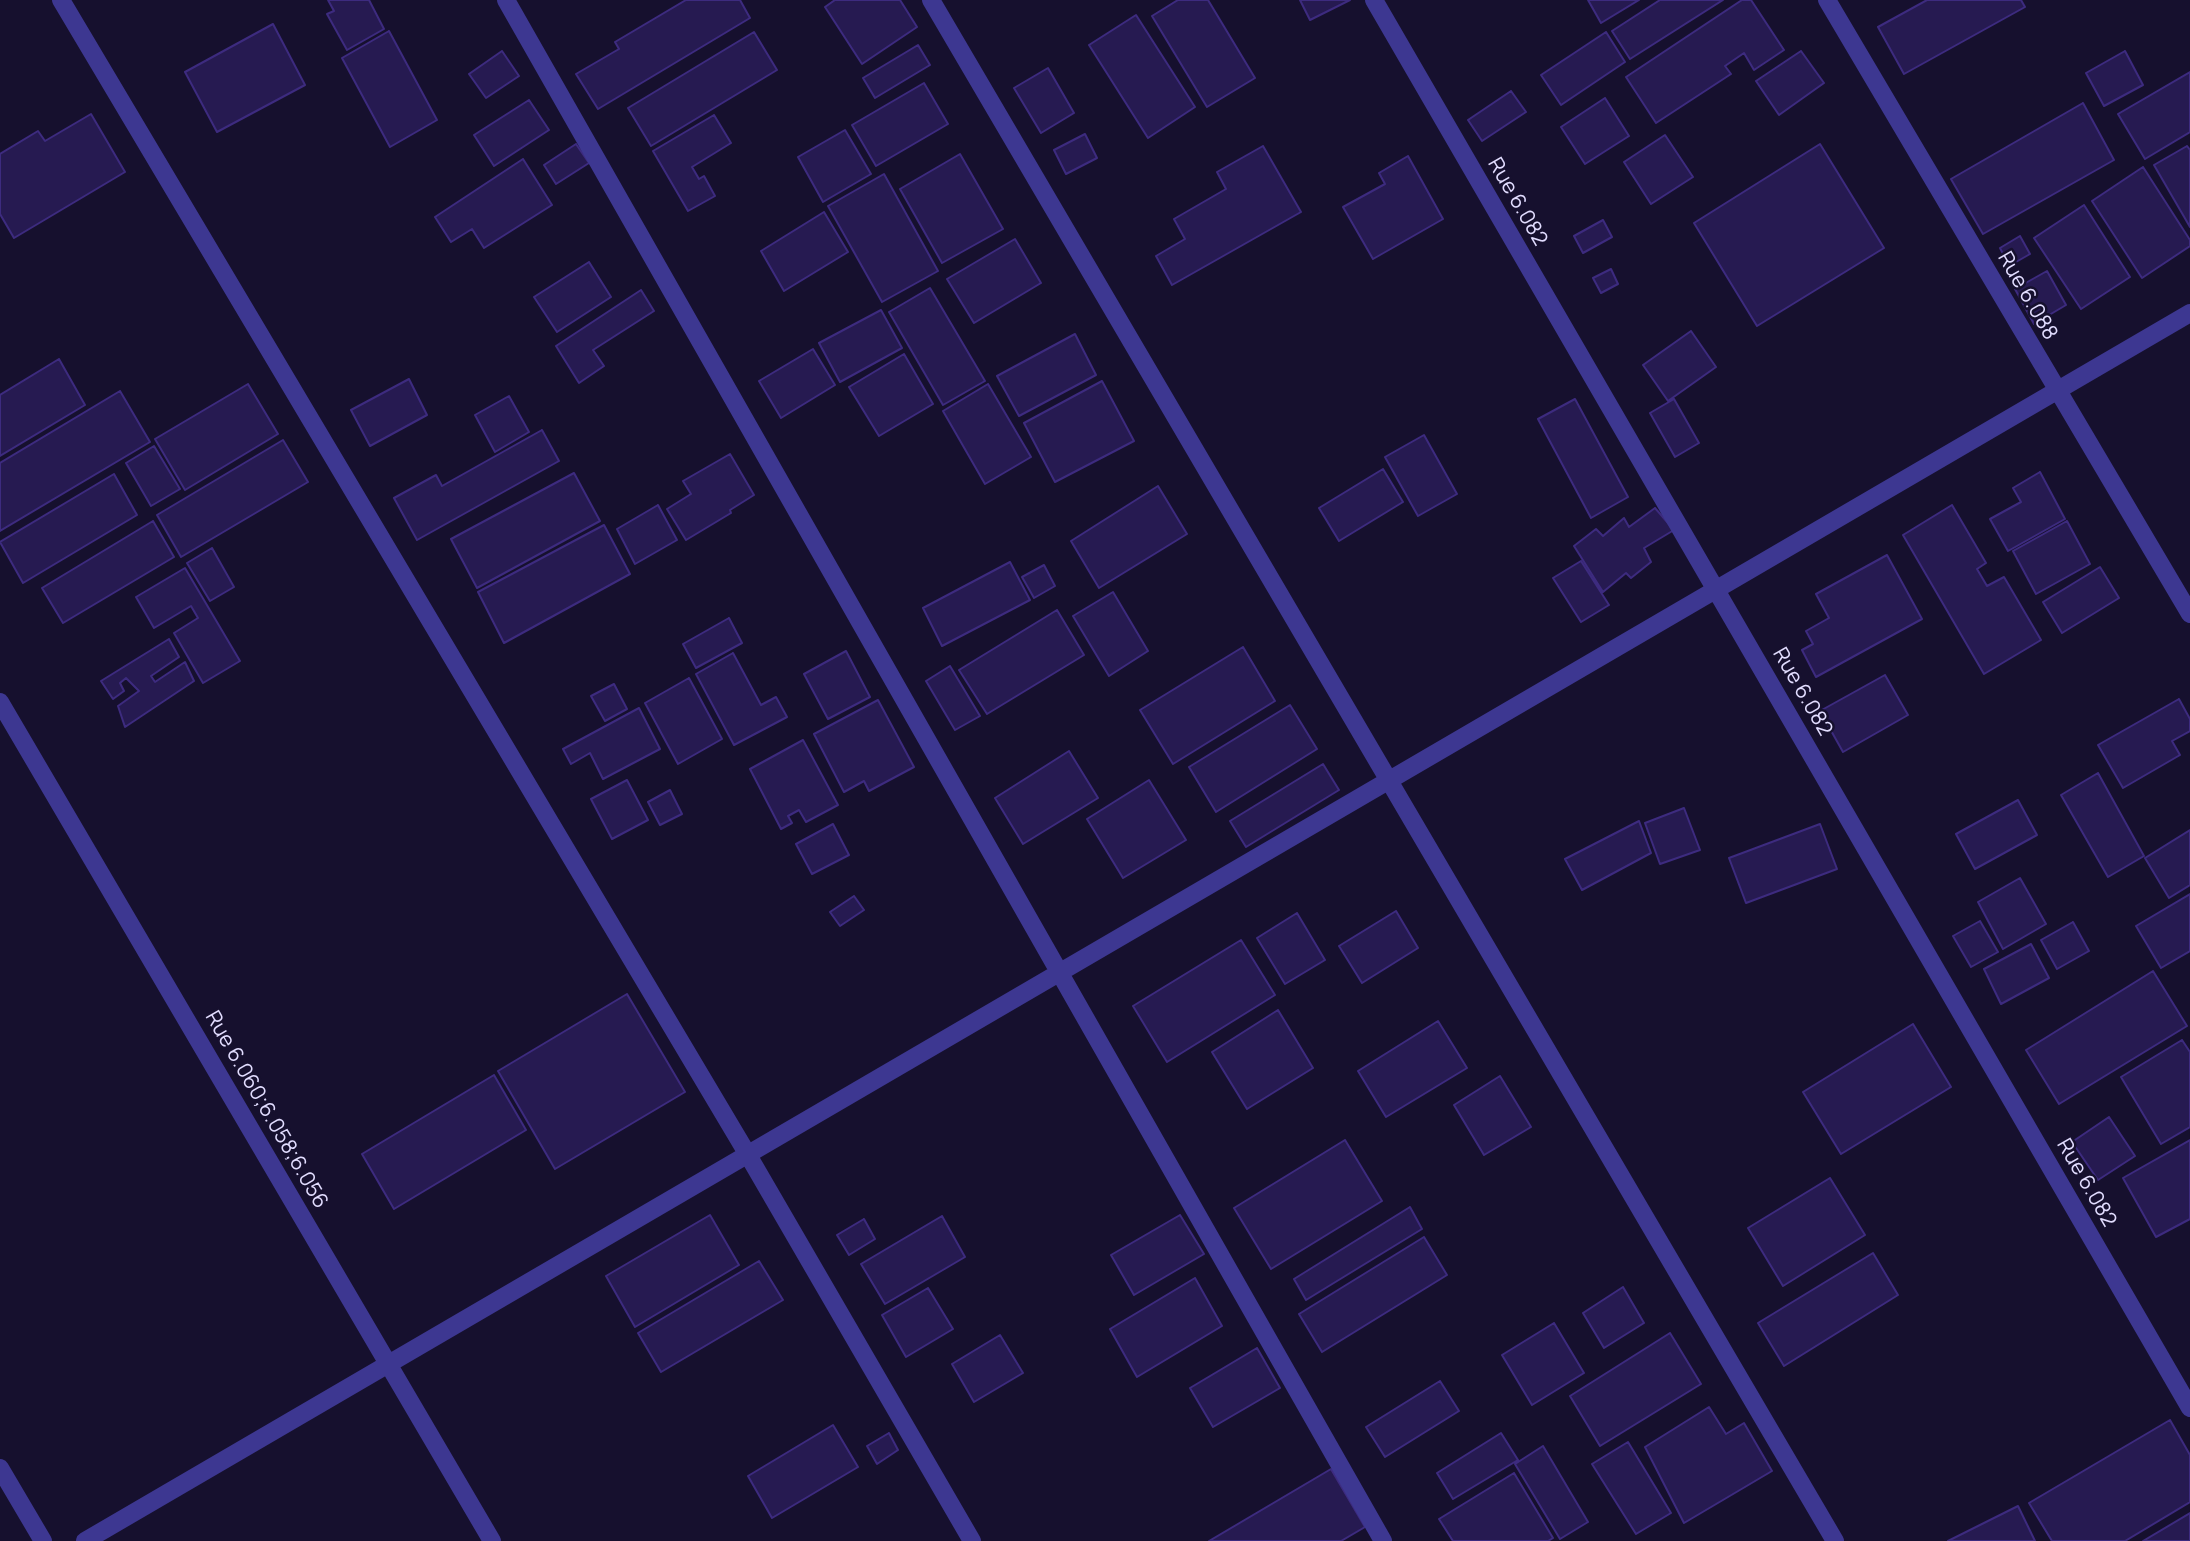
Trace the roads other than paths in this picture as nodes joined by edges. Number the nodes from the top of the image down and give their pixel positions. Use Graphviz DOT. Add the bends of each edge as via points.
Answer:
graph roads {
  1 [pos="61,0"];
  2 [pos="506,0"];
  3 [pos="931,0"];
  4 [pos="1374,0"];
  5 [pos="1827,0"];
  6 [pos="2190,313"];
  7 [pos="2056,391"];
  8 [pos="1717,589"];
  9 [pos="2190,614"];
  10 [pos="0,702"];
  11 [pos="1387,781"];
  12 [pos="1059,973"];
  13 [pos="748,1154"];
  14 [pos="388,1364"];
  15 [pos="2190,1408"];
  16 [pos="0,1468"];
  17 [pos="43,1541"];
  18 [pos="85,1541"];
  19 [pos="492,1541"];
  20 [pos="972,1541"];
  21 [pos="1384,1541"];
  22 [pos="1835,1541"];
  1 -- 13 [label="street"];
  2 -- 12 [label="street"];
  3 -- 11 [label="street"];
  4 -- 8 [label="street, Rue 6.082"];
  5 -- 7 [label="street, Rue 6.088"];
  6 -- 7 [label="street"];
  7 -- 8 [label="street"];
  7 -- 9 [label="street, Rue 6.088"];
  8 -- 11 [label="street"];
  8 -- 15 [label="street, Rue 6.082"];
  10 -- 14 [label="street, Rue 6.060;6.058;6.056"];
  11 -- 12 [label="street"];
  11 -- 22 [label="street"];
  12 -- 13 [label="street"];
  12 -- 21 [label="street"];
  13 -- 14 [label="street"];
  13 -- 20 [label="street"];
  14 -- 18 [label="street"];
  14 -- 19 [label="street, Rue 6.060;6.058;6.056"];
  16 -- 17 [label="street"];
}
